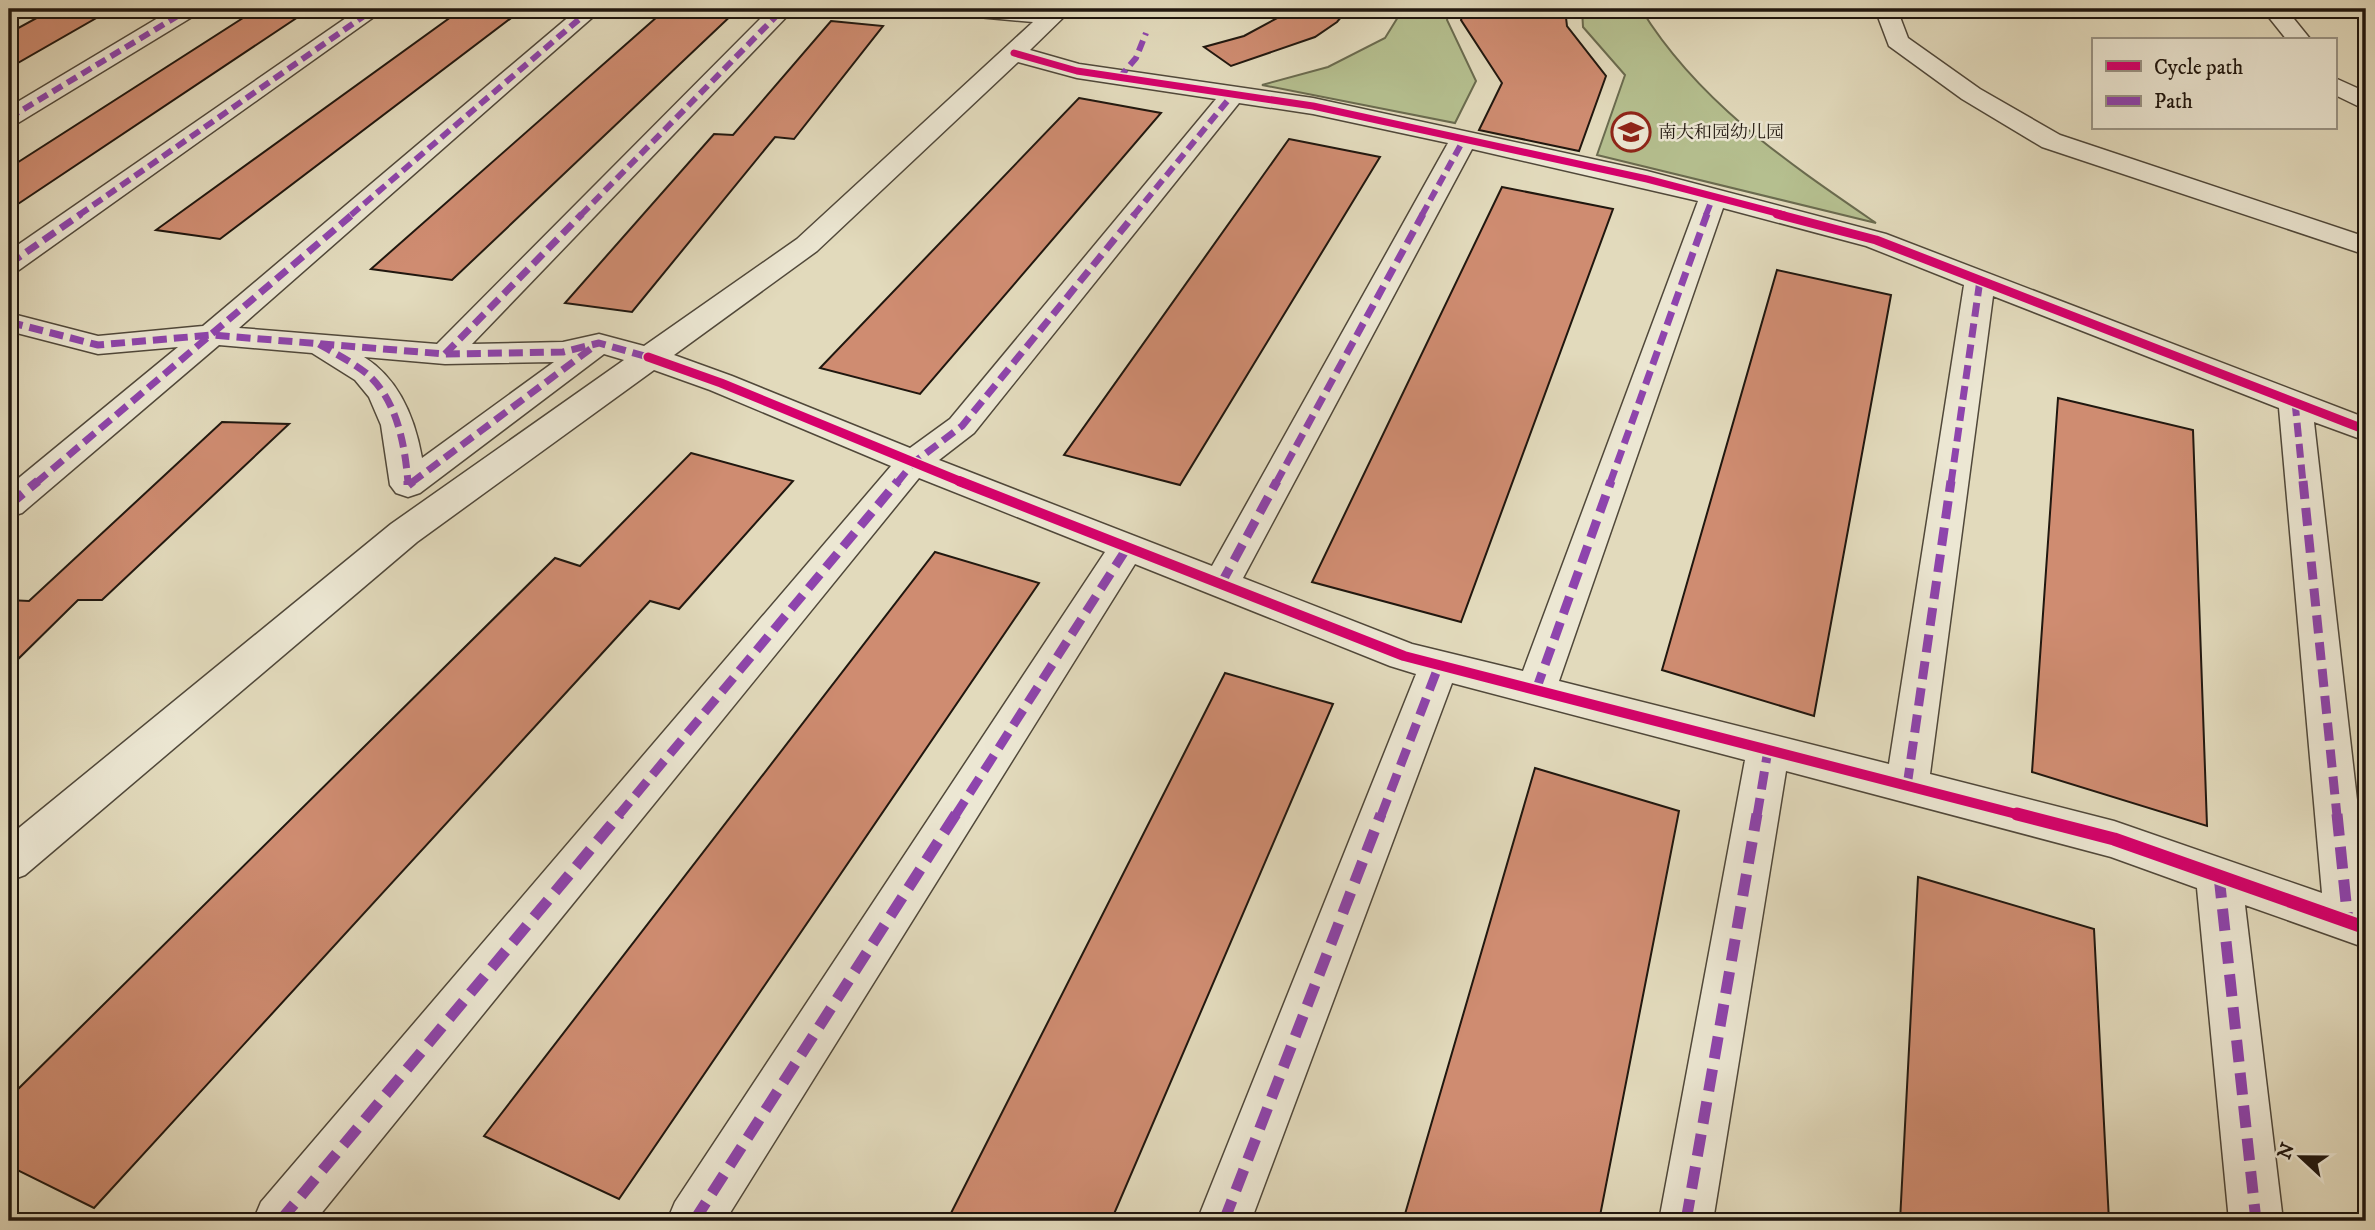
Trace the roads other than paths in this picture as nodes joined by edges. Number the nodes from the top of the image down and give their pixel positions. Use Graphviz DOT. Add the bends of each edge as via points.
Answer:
graph roads {
  1 [pos="189,9"];
  2 [pos="374,9"];
  3 [pos="591,9"];
  4 [pos="783,9"];
  5 [pos="967,9"];
  6 [pos="1885,9"];
  7 [pos="2280,9"];
  8 [pos="1057,13"];
  9 [pos="2297,38"];
  10 [pos="1014,53"];
  11 [pos="2336,86"];
  12 [pos="1233,94"];
  13 [pos="2366,102"];
  14 [pos="9,118"];
  15 [pos="1464,139"];
  16 [pos="1713,197"];
  17 [pos="2366,246"];
  18 [pos="9,264"];
  19 [pos="1980,280"];
  20 [pos="9,322"];
  21 [pos="212,335"];
  22 [pos="316,342"];
  23 [pos="599,344"];
  24 [pos="445,354"];
  25 [pos="648,357"];
  26 [pos="2295,402"];
  27 [pos="2366,430"];
  28 [pos="913,463"];
  29 [pos="9,505"];
  30 [pos="1128,548"];
  31 [pos="1221,584"];
  32 [pos="1439,665"];
  33 [pos="1536,690"];
  34 [pos="1768,750"];
  35 [pos="1907,786"];
  36 [pos="9,862"];
  37 [pos="2219,876"];
  38 [pos="2357,925"];
  39 [pos="280,1221"];
  40 [pos="694,1221"];
  41 [pos="1224,1221"];
  42 [pos="1686,1221"];
  43 [pos="2256,1221"];
  1 -- 14 [label="street"];
  2 -- 18 [label="street"];
  3 -- 21 [label="street"];
  4 -- 24 [label="street"];
  5 -- 8 [label="street"];
  6 -- 17 [label="street" via="1897,41 1971,94 2052,141"];
  7 -- 9 [label="street" via="2278,15"];
  8 -- 10 [label="street"];
  10 -- 12 [label="street" via="1077,71"];
  10 -- 25 [label="street" via="807,244"];
  11 -- 13 [label="street"];
  12 -- 15 [label="street" via="1313,106"];
  12 -- 28 [label="street" via="962,426"];
  15 -- 16 [label="street"];
  15 -- 31 [label="street"];
  16 -- 19 [label="street" via="1876,240"];
  16 -- 33 [label="street"];
  19 -- 26 [label="street"];
  19 -- 35 [label="street"];
  20 -- 21 [label="street" via="98,345"];
  21 -- 22 [label="street"];
  21 -- 29 [label="street"];
  22 -- 23 [label="street" via="367,374 393,410 405,448 408,485"];
  22 -- 24 [label="street"];
  23 -- 24 [label="street" via="563,352"];
  23 -- 25 [label="street"];
  25 -- 28 [label="street"];
  25 -- 36 [label="street" via="404,533"];
  26 -- 27 [label="street"];
  26 -- 38 [label="street"];
  28 -- 30 [label="street"];
  28 -- 39 [label="street"];
  30 -- 31 [label="street"];
  30 -- 40 [label="street"];
  31 -- 32 [label="street" via="1404,656"];
  32 -- 33 [label="street"];
  32 -- 41 [label="street"];
  33 -- 34 [label="street"];
  34 -- 35 [label="street"];
  34 -- 42 [label="street"];
  35 -- 37 [label="street" via="2114,839"];
  37 -- 38 [label="street"];
  37 -- 43 [label="street"];
}
